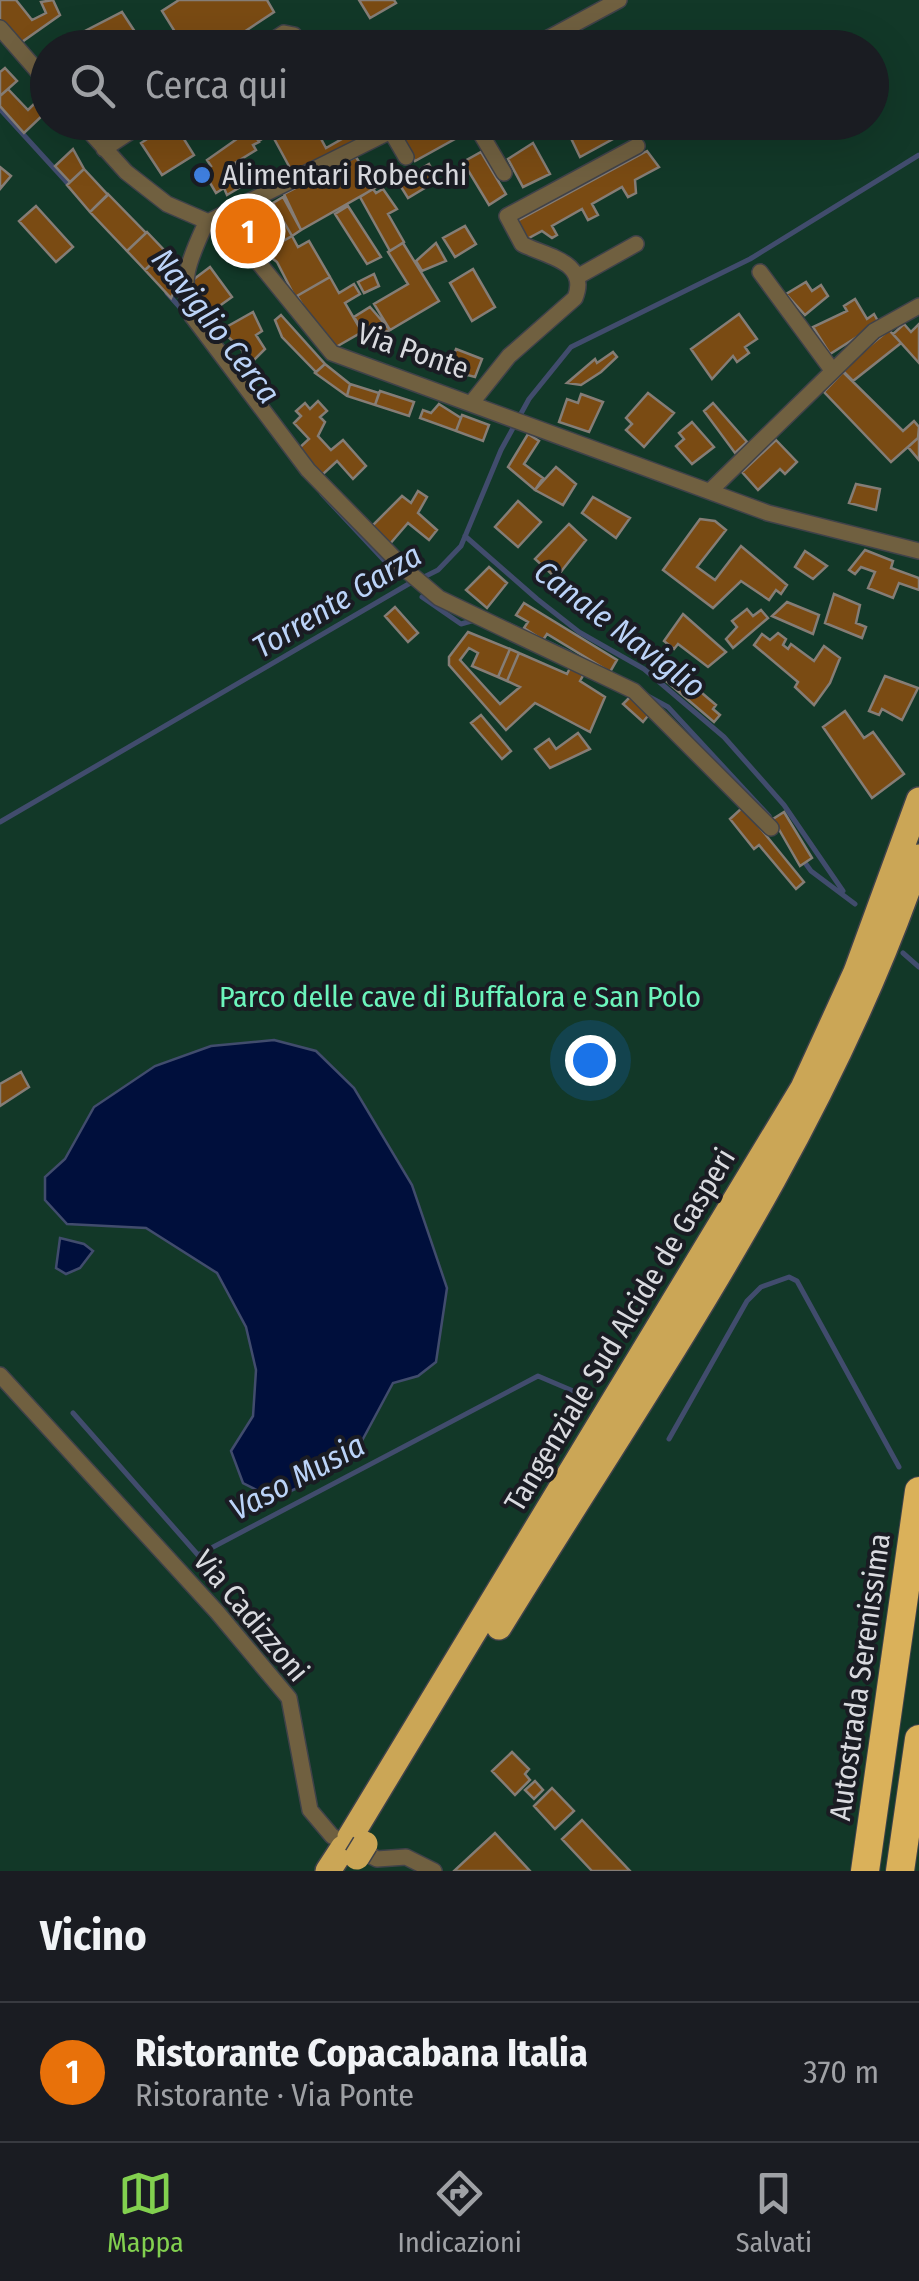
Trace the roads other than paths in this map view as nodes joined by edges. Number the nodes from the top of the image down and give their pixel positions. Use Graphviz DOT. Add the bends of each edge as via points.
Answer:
graph roads {
  1 [pos="619,0"];
  2 [pos="0,28"];
  3 [pos="563,30"];
  4 [pos="30,62"];
  5 [pos="96,140"];
  6 [pos="118,140"];
  7 [pos="376,140"];
  8 [pos="396,140"];
  9 [pos="485,140"];
  10 [pos="637,146"];
  11 [pos="104,149"];
  12 [pos="406,157"];
  13 [pos="504,173"];
  14 [pos="206,223"];
  15 [pos="636,244"];
  16 [pos="760,272"];
  17 [pos="577,277"];
  18 [pos="919,306"];
  19 [pos="832,370"];
  20 [pos="474,401"];
  21 [pos="710,490"];
  22 [pos="919,551"];
  23 [pos="919,800"];
  24 [pos="771,828"];
  25 [pos="919,858"];
  26 [pos="0,1375"];
  27 [pos="919,1491"];
  28 [pos="919,1739"];
  29 [pos="353,1851"];
  30 [pos="328,1871"];
  31 [pos="434,1871"];
  32 [pos="865,1871"];
  33 [pos="900,1871"];
  1 -- 3 [label="street"];
  2 -- 4 [label="street"];
  5 -- 11 [label="street, Via Ponte"];
  6 -- 11 [label="street"];
  7 -- 14 [label="street"];
  8 -- 12 [label="street"];
  9 -- 13 [label="street"];
  10 -- 17 [label="street" via="507,216 522,244 555,254"];
  11 -- 14 [label="street, Via Ponte" via="167,204"];
  14 -- 20 [label="street, Via Ponte" via="244,246 332,353"];
  14 -- 24 [label="street" via="184,298 308,470 439,598 634,690"];
  15 -- 17 [label="street"];
  16 -- 19 [label="street"];
  17 -- 20 [label="street" via="575,298 510,356"];
  18 -- 19 [label="street" via="874,332"];
  19 -- 21 [label="street"];
  20 -- 21 [label="street, Via Ponte"];
  21 -- 22 [label="street, Via Ponte" via="768,513"];
  23 -- 29 [label="highway, Tangenziale Sud Alcide de Gasperi" via="870,939 803,1088"];
  25 -- 29 [label="highway, Tangenziale Sud Alcide de Gasperi" via="849,1038 779,1171"];
  26 -- 31 [label="street, Via Cadizzoni" via="289,1698 310,1810 332,1836 376,1859 406,1856"];
  27 -- 32 [label="highway, Autostrada Serenissima"];
  28 -- 33 [label="highway"];
  29 -- 30 [label="highway, Tangenziale Sud Alcide de Gasperi"];
}
